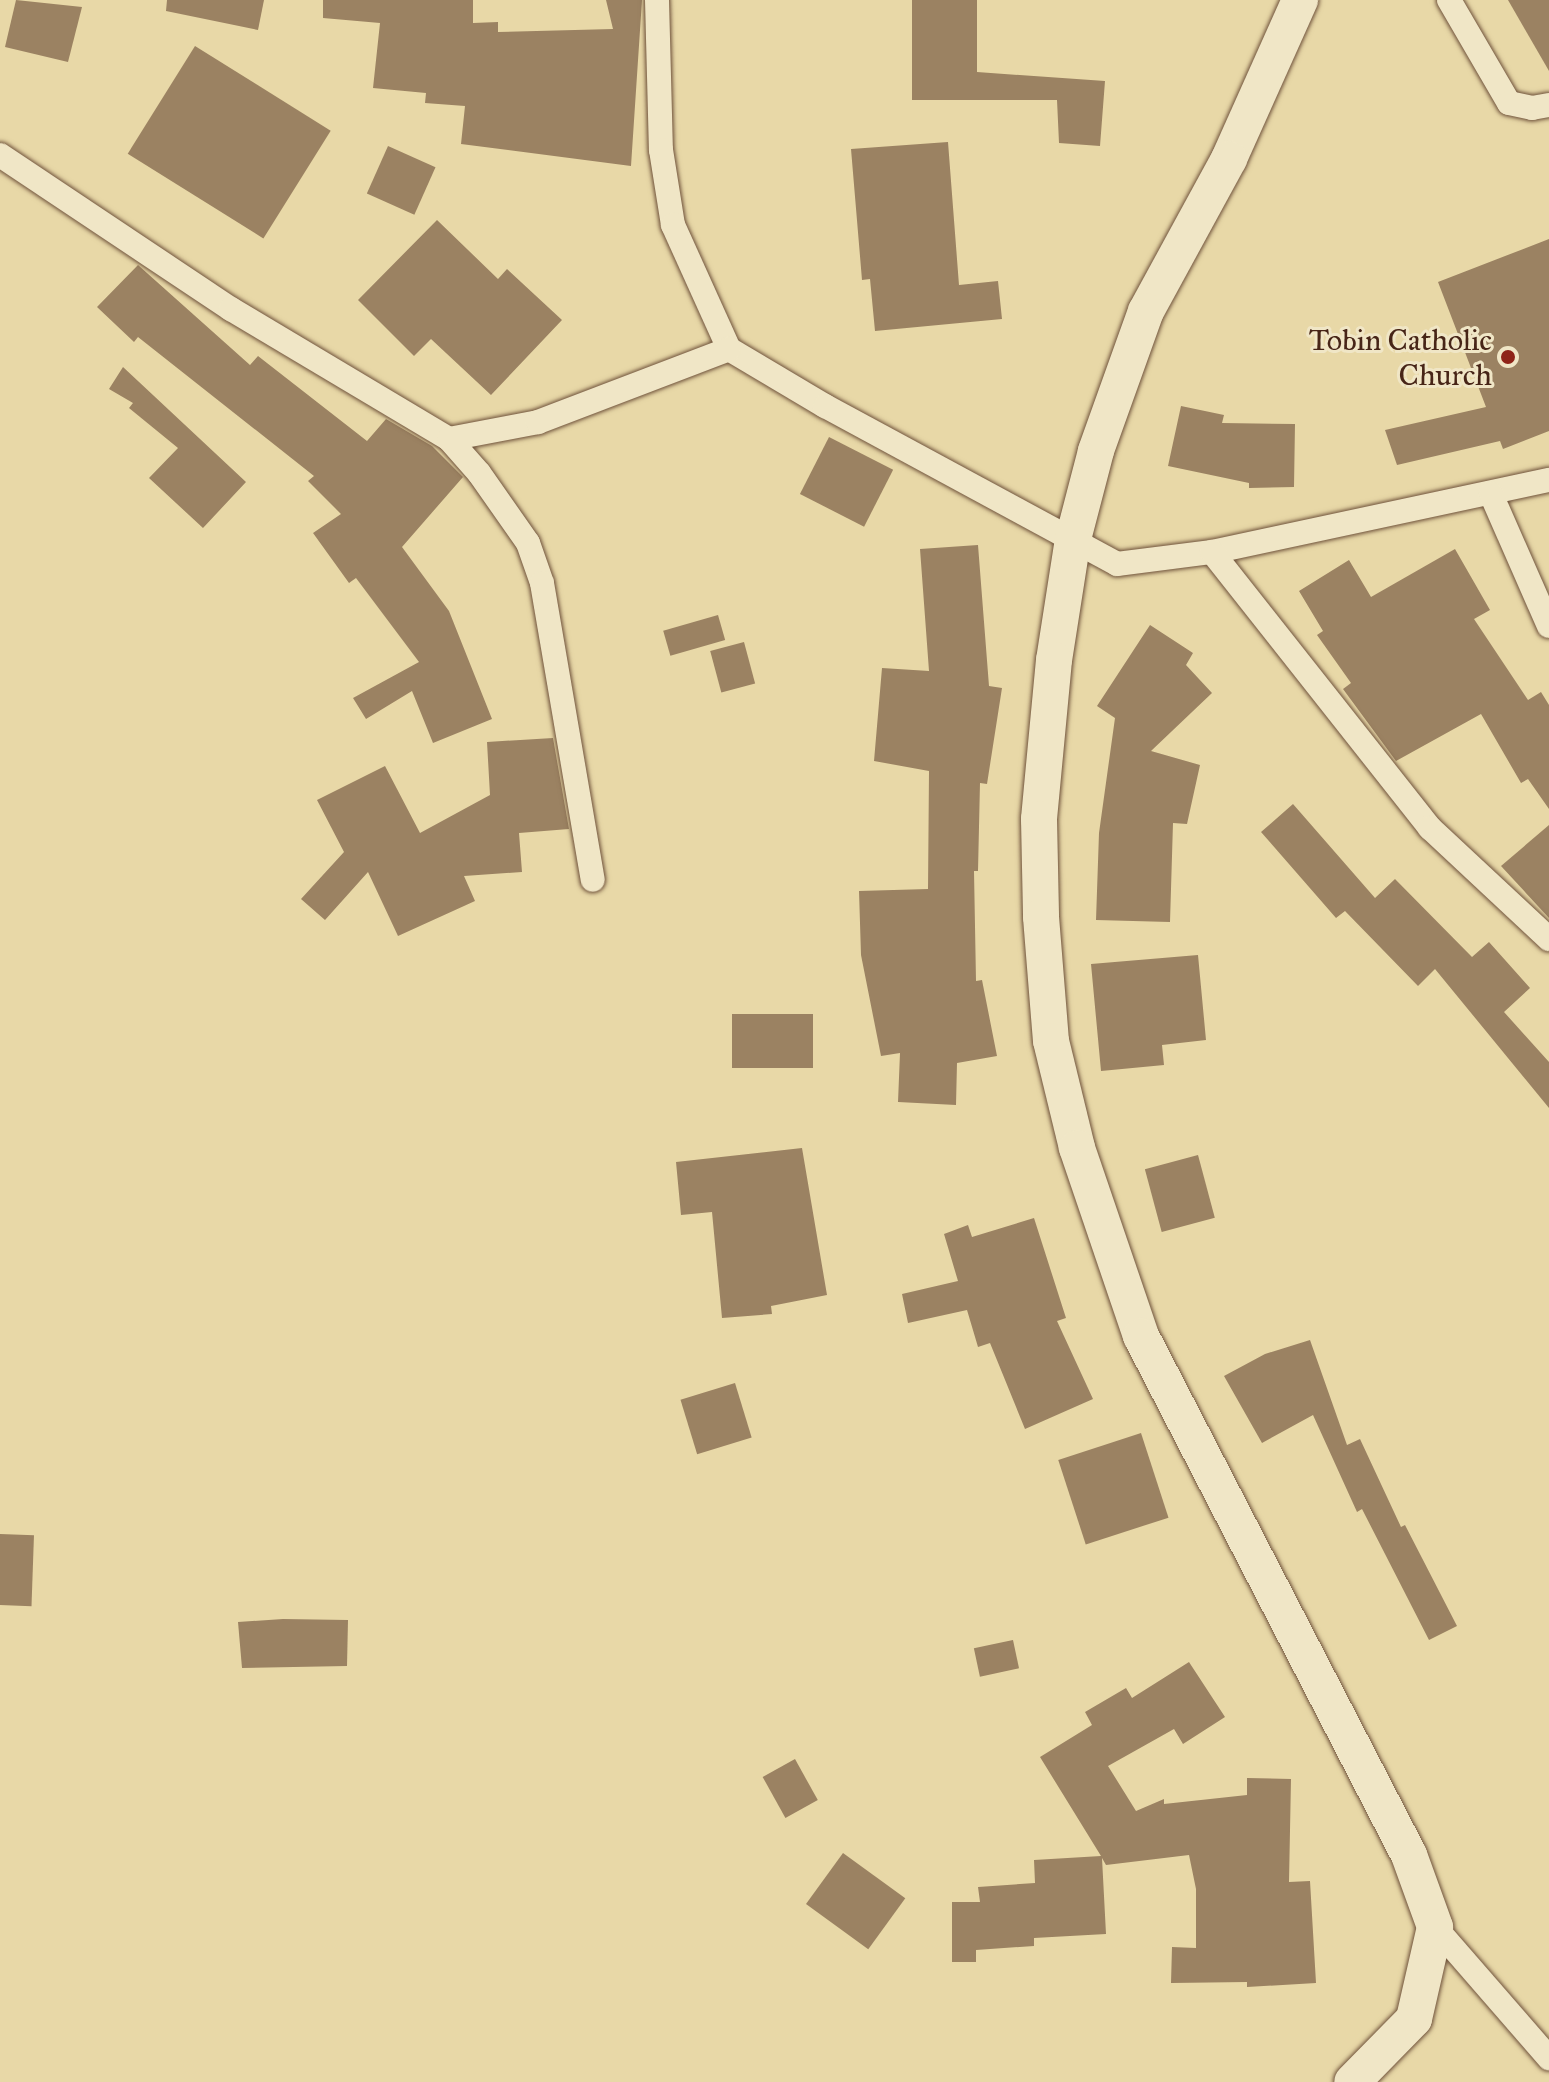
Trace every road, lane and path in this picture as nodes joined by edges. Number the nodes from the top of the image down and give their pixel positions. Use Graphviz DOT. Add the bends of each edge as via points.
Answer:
graph roads {
  1 [pos="657,0"];
  2 [pos="1300,0"];
  3 [pos="1449,0"];
  4 [pos="1549,105"];
  5 [pos="0,155"];
  6 [pos="729,349"];
  7 [pos="449,439"];
  8 [pos="1549,480"];
  9 [pos="1491,494"];
  10 [pos="1073,539"];
  11 [pos="1212,552"];
  12 [pos="1549,626"];
  13 [pos="593,880"];
  14 [pos="1549,939"];
  15 [pos="1435,1927"];
  16 [pos="1549,2058"];
  17 [pos="1352,2082"];
  1 -- 6 [label="street" via="661,150 673,225"];
  2 -- 10 [label="main road" via="1229,159 1146,311 1096,451"];
  3 -- 4 [label="street" via="1509,103"];
  5 -- 7 [label="street" via="245,318"];
  6 -- 7 [label="street" via="538,422"];
  6 -- 10 [label="street"];
  7 -- 13 [label="street" via="528,543 542,583"];
  8 -- 9 [label="street"];
  9 -- 11 [label="street"];
  9 -- 12 [label="street"];
  10 -- 11 [label="street" via="1117,564"];
  10 -- 15 [label="main road" via="1054,660 1039,819 1051,1041 1077,1148 1141,1336 1409,1855"];
  11 -- 14 [label="street" via="1430,828"];
  15 -- 16 [label="street"];
  15 -- 17 [label="main road" via="1414,2019"];
}
